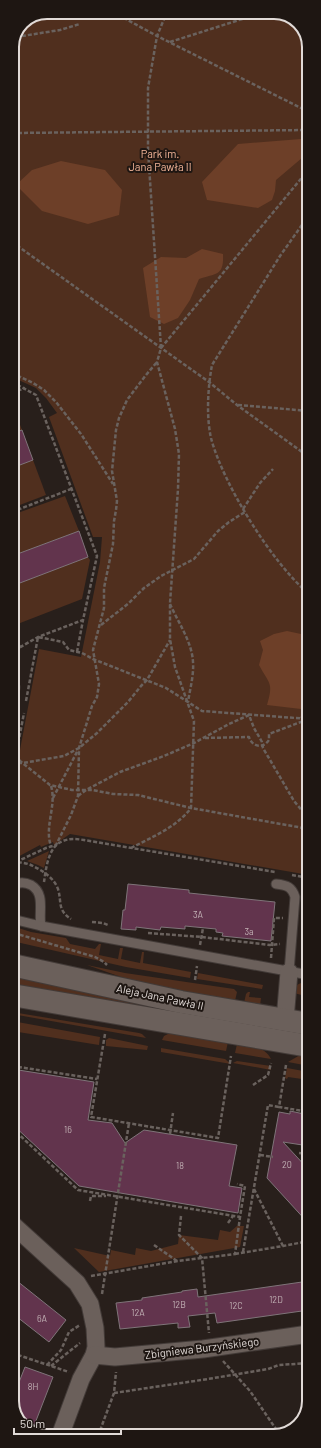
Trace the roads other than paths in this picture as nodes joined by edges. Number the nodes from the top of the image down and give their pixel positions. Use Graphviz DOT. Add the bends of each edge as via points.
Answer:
graph roads {
  1 [pos="19,884"];
  2 [pos="276,884"];
  3 [pos="19,921"];
  4 [pos="41,926"];
  5 [pos="19,967"];
  6 [pos="289,972"];
  7 [pos="302,974"];
  8 [pos="19,996"];
  9 [pos="285,1020"];
  10 [pos="302,1023"];
  11 [pos="302,1045"];
  12 [pos="19,1230"];
  13 [pos="302,1335"];
  14 [pos="87,1351"];
  15 [pos="63,1429"];
  1 -- 4 [label="lane" via="28,884 38,892"];
  2 -- 6 [label="lane" via="290,888 295,898"];
  3 -- 4 [label="lane"];
  4 -- 6 [label="lane"];
  5 -- 9 [label="main road, Aleja Jana Pawła II" via="181,1002"];
  6 -- 7 [label="lane"];
  6 -- 9 [label="street"];
  8 -- 11 [label="main road, Aleja Jana Pawła II"];
  9 -- 10 [label="main road, Aleja Jana Pawła II"];
  12 -- 14 [label="street" via="84,1292 90,1304 96,1347"];
  13 -- 14 [label="street, Zbigniewa Burzyńskiego" via="203,1349 115,1357"];
  14 -- 15 [label="street" via="81,1379"];
}
